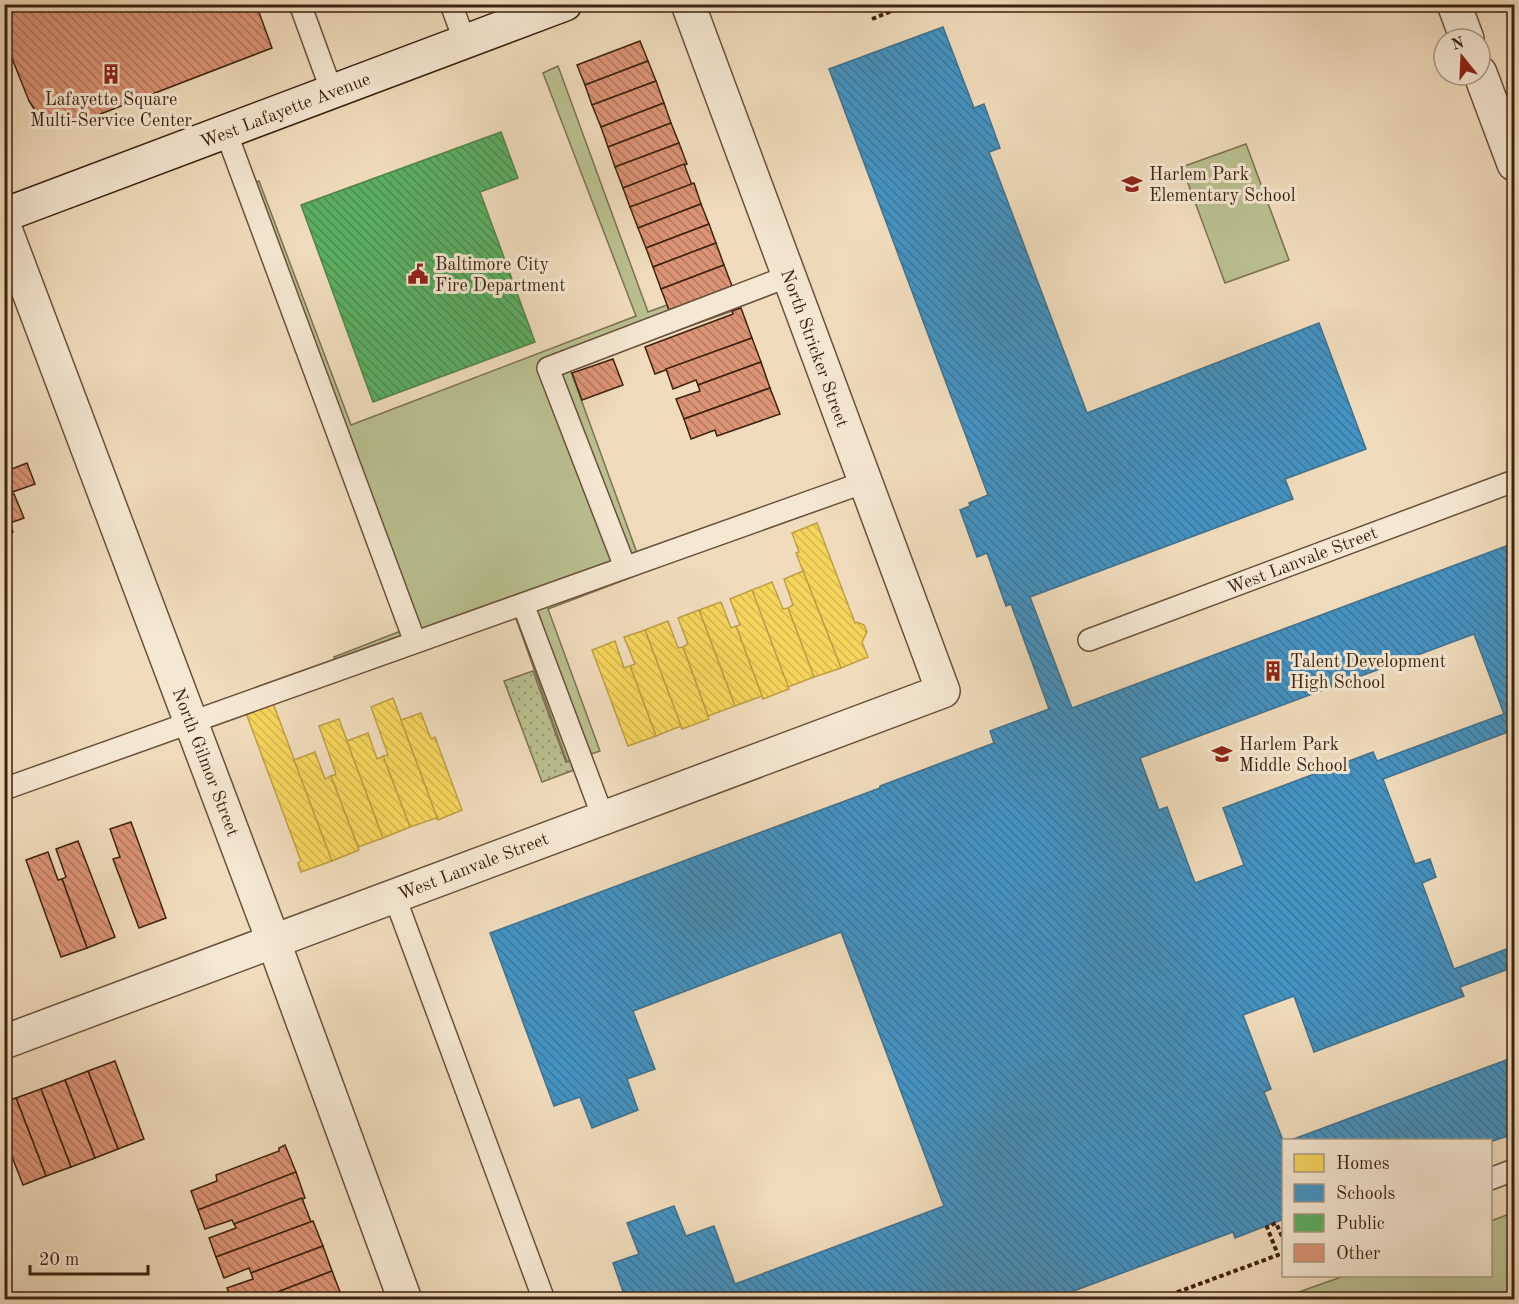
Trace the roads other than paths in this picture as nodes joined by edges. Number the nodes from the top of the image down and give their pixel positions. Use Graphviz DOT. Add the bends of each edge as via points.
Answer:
graph roads {
  1 [pos="300,4"];
  2 [pos="451,4"];
  3 [pos="565,4"];
  4 [pos="688,4"];
  5 [pos="1454,4"];
  6 [pos="1463,27"];
  7 [pos="465,42"];
  8 [pos="1485,87"];
  9 [pos="332,92"];
  10 [pos="226,132"];
  11 [pos="1515,164"];
  12 [pos="4,215"];
  13 [pos="4,226"];
  14 [pos="789,276"];
  15 [pos="1515,481"];
  16 [pos="865,482"];
  17 [pos="625,567"];
  18 [pos="523,604"];
  19 [pos="1089,640"];
  20 [pos="415,642"];
  21 [pos="943,691"];
  22 [pos="191,722"];
  23 [pos="4,789"];
  24 [pos="603,817"];
  25 [pos="394,895"];
  26 [pos="273,940"];
  27 [pos="4,1042"];
  28 [pos="1515,1170"];
  29 [pos="1492,1179"];
  30 [pos="405,1299"];
  31 [pos="544,1299"];
  1 -- 9 [label="lane"];
  2 -- 7 [label="lane"];
  3 -- 7 [label="street, West Lafayette Avenue"];
  4 -- 14 [label="street, North Stricker Street"];
  5 -- 6 [label="street"];
  7 -- 9 [label="street, West Lafayette Avenue"];
  8 -- 11 [label="street"];
  9 -- 10 [label="street, West Lafayette Avenue"];
  10 -- 12 [label="street, West Lafayette Avenue"];
  10 -- 20 [label="lane"];
  13 -- 22 [label="street, North Gilmor Street"];
  14 -- 16 [label="street, North Stricker Street"];
  14 -- 17 [label="lane" via="548,368"];
  15 -- 19 [label="lane, West Lanvale Street"];
  16 -- 17 [label="lane"];
  16 -- 21 [label="street, North Stricker Street"];
  17 -- 18 [label="lane"];
  18 -- 20 [label="lane"];
  18 -- 24 [label="lane"];
  20 -- 22 [label="lane"];
  21 -- 24 [label="street, West Lanvale Street"];
  22 -- 23 [label="lane"];
  22 -- 26 [label="street, North Gilmor Street"];
  24 -- 25 [label="street, West Lanvale Street"];
  25 -- 26 [label="street, West Lanvale Street"];
  25 -- 31 [label="lane"];
  26 -- 27 [label="street, West Lanvale Street"];
  26 -- 30 [label="street, North Gilmor Street"];
  28 -- 29 [label="lane"];
}
